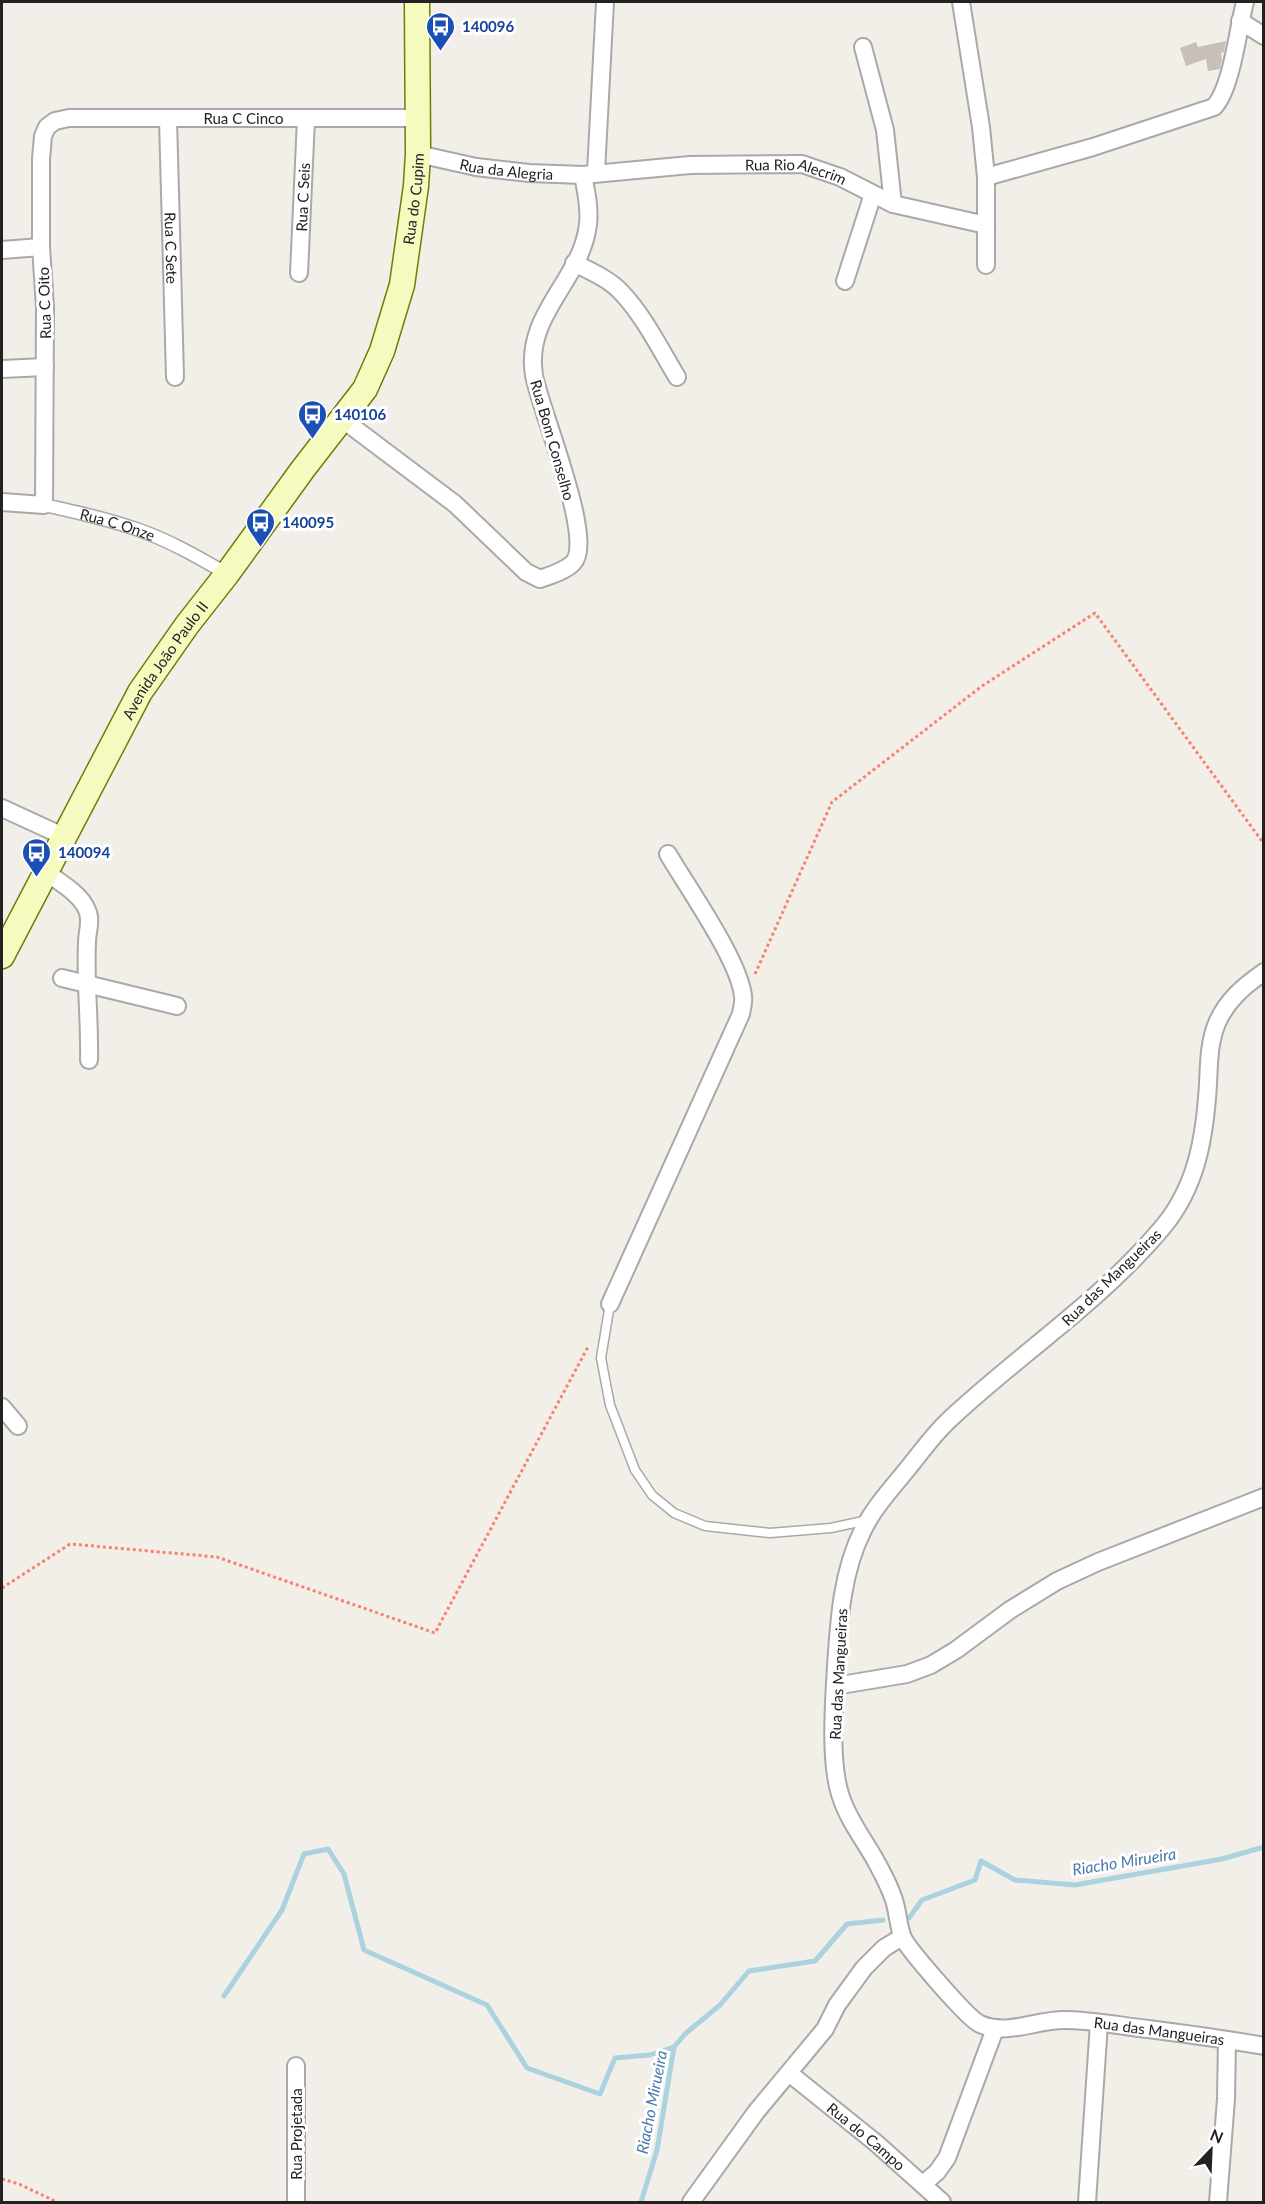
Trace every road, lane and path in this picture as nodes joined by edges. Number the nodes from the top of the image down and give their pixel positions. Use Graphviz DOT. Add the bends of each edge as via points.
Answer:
graph roads {
  1 [pos="417,2"];
  2 [pos="605,2"];
  3 [pos="961,2"];
  4 [pos="1245,2"];
  5 [pos="1240,21"];
  6 [pos="1263,36"];
  7 [pos="863,47"];
  8 [pos="69,118"];
  9 [pos="306,118"];
  10 [pos="416,118"];
  11 [pos="168,120"];
  12 [pos="418,154"];
  13 [pos="589,173"];
  14 [pos="986,177"];
  15 [pos="873,194"];
  16 [pos="893,204"];
  17 [pos="986,225"];
  18 [pos="41,247"];
  19 [pos="2,250"];
  20 [pos="574,263"];
  21 [pos="986,265"];
  22 [pos="299,273"];
  23 [pos="845,281"];
  24 [pos="45,367"];
  25 [pos="2,369"];
  26 [pos="175,377"];
  27 [pos="677,377"];
  28 [pos="365,389"];
  29 [pos="342,419"];
  30 [pos="2,502"];
  31 [pos="44,505"];
  32 [pos="227,574"];
  33 [pos="2,808"];
  34 [pos="65,837"];
  35 [pos="1263,844"];
  36 [pos="668,854"];
  37 [pos="46,872"];
  38 [pos="2,953"];
  39 [pos="1263,972"];
  40 [pos="62,978"];
  41 [pos="87,984"];
  42 [pos="744,998"];
  43 [pos="177,1006"];
  44 [pos="90,1060"];
  45 [pos="610,1304"];
  46 [pos="594,1335"];
  47 [pos="2,1407"];
  48 [pos="18,1426"];
  49 [pos="1263,1497"];
  50 [pos="869,1519"];
  51 [pos="2,1588"];
  52 [pos="835,1686"];
  53 [pos="902,1937"];
  54 [pos="1099,2023"];
  55 [pos="995,2029"];
  56 [pos="1227,2040"];
  57 [pos="1263,2046"];
  58 [pos="296,2066"];
  59 [pos="789,2073"];
  60 [pos="2,2179"];
  61 [pos="923,2184"];
  62 [pos="57,2202"];
  63 [pos="296,2202"];
  64 [pos="691,2202"];
  65 [pos="942,2202"];
  66 [pos="1087,2202"];
  67 [pos="1218,2202"];
  1 -- 10 [label="main road, Rua do Cupim"];
  2 -- 13 [label="street"];
  3 -- 14 [label="street"];
  4 -- 5 [label="street"];
  5 -- 6 [label="street"];
  5 -- 14 [label="street" via="1231,67 1214,107"];
  7 -- 16 [label="street" via="885,130"];
  8 -- 11 [label="street, Rua C Cinco"];
  8 -- 18 [label="street, Rua C Oito" via="55,121 43,136"];
  9 -- 10 [label="street, Rua C Cinco"];
  9 -- 11 [label="street, Rua C Cinco"];
  9 -- 22 [label="street, Rua C Seis"];
  10 -- 12 [label="main road, Rua do Cupim"];
  11 -- 26 [label="street, Rua C Sete"];
  12 -- 13 [label="street, Rua da Alegria" via="501,170"];
  12 -- 28 [label="main road, Rua do Cupim" via="402,285 382,351"];
  13 -- 15 [label="street, Rua Rio Alecrim" via="690,165 802,164"];
  13 -- 20 [label="street, Rua Bom Conselho" via="588,225"];
  14 -- 17 [label="street"];
  15 -- 16 [label="street, Rua Rio Alecrim"];
  15 -- 23 [label="street"];
  16 -- 17 [label="street, Rua Rio Alecrim"];
  17 -- 21 [label="street"];
  18 -- 19 [label="street"];
  18 -- 24 [label="street, Rua C Oito"];
  20 -- 27 [label="street" via="621,291"];
  20 -- 29 [label="street, Rua Bom Conselho" via="540,323 533,357 534,376 566,476 579,549 574,562 540,579 526,572 455,504"];
  24 -- 25 [label="street"];
  24 -- 31 [label="street, Rua C Oito"];
  28 -- 29 [label="main road, Avenida João Paulo II"];
  29 -- 32 [label="main road, Avenida João Paulo II"];
  30 -- 31 [label="street, Rua C Onze"];
  31 -- 32 [label="street, Rua C Onze" via="139,530"];
  32 -- 34 [label="main road, Avenida João Paulo II" via="140,692"];
  33 -- 34 [label="street"];
  34 -- 37 [label="main road, Avenida João Paulo II"];
  35 -- 42 [label="path" via="1095,613 982,686 832,802"];
  36 -- 42 [label="street" via="722,943"];
  37 -- 38 [label="main road, Avenida João Paulo II"];
  37 -- 41 [label="street" via="87,909"];
  39 -- 50 [label="street, Rua das Mangueiras" via="1243,987 1215,1026 1201,1150 1178,1209 1112,1280 929,1440"];
  40 -- 41 [label="street"];
  41 -- 43 [label="street"];
  41 -- 44 [label="street"];
  42 -- 45 [label="street" via="741,1014"];
  45 -- 50 [label="lane" via="601,1358 610,1405 635,1470 651,1495 674,1513 705,1526 770,1533 831,1528"];
  46 -- 51 [label="path" via="435,1633 217,1557 70,1544"];
  47 -- 48 [label="street"];
  49 -- 52 [label="street" via="1057,1581 931,1665 907,1674"];
  50 -- 52 [label="street, Rua das Mangueiras" via="848,1569 840,1613"];
  52 -- 53 [label="street, Rua das Mangueiras" via="835,1767 840,1795 895,1901"];
  53 -- 55 [label="street, Rua das Mangueiras" via="975,2022"];
  53 -- 59 [label="street" via="864,1968 837,2005 825,2030"];
  54 -- 55 [label="street, Rua das Mangueiras" via="1062,2020"];
  54 -- 56 [label="street, Rua das Mangueiras"];
  54 -- 66 [label="street"];
  55 -- 61 [label="street" via="946,2158"];
  56 -- 57 [label="street, Rua das Mangueiras"];
  56 -- 67 [label="street"];
  58 -- 63 [label="street, Rua Projetada"];
  59 -- 61 [label="street, Rua do Campo"];
  59 -- 64 [label="street" via="728,2148"];
  60 -- 62 [label="path"];
  61 -- 65 [label="street, Rua do Campo"];
}
